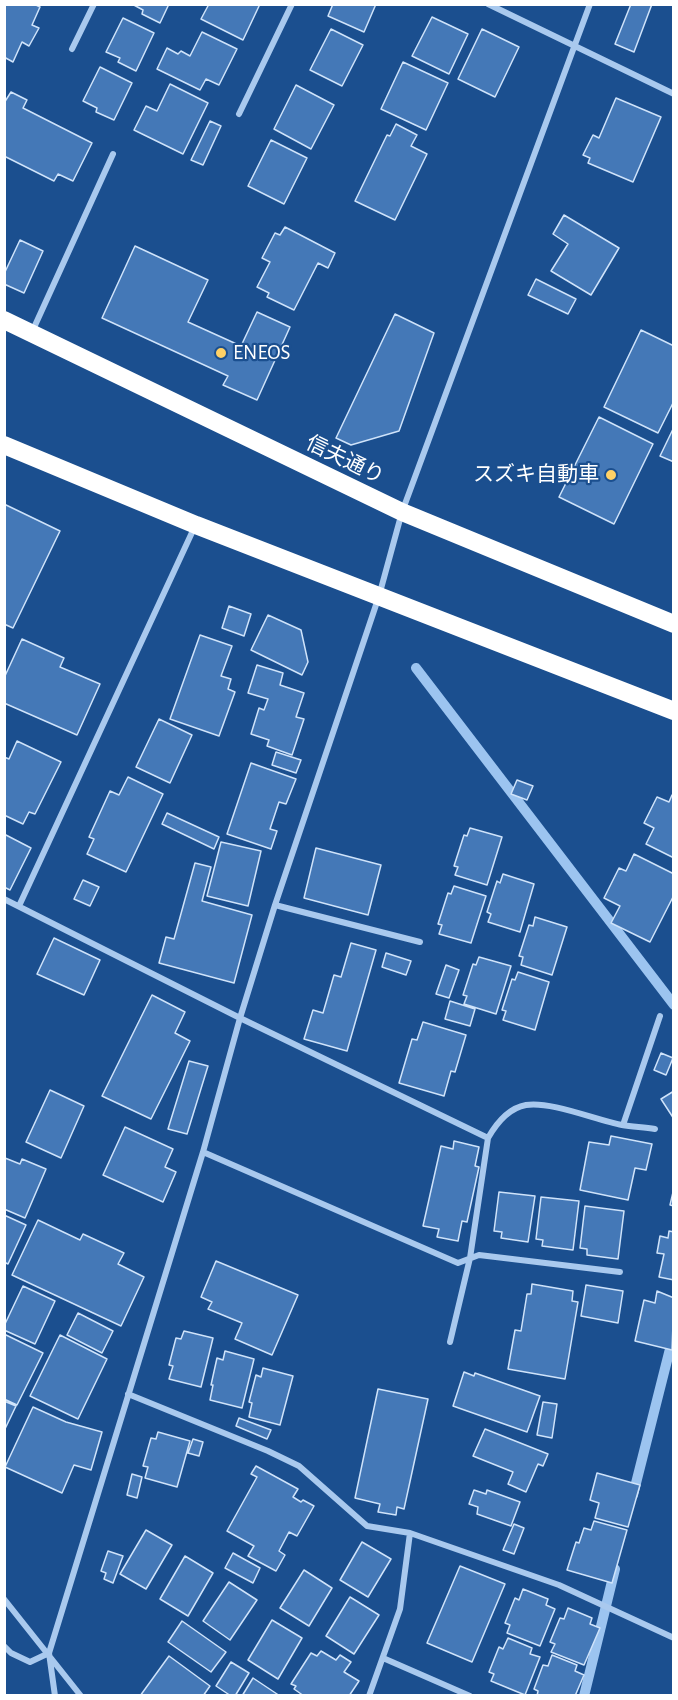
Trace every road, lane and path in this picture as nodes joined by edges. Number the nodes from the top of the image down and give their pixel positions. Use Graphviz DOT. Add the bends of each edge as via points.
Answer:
graph roads {
  1 [pos="94,4"];
  2 [pos="292,4"];
  3 [pos="488,4"];
  4 [pos="590,4"];
  5 [pos="573,47"];
  6 [pos="72,49"];
  7 [pos="674,94"];
  8 [pos="239,114"];
  9 [pos="113,154"];
  10 [pos="4,320"];
  11 [pos="32,333"];
  12 [pos="4,445"];
  13 [pos="402,512"];
  14 [pos="196,525"];
  15 [pos="379,596"];
  16 [pos="674,624"];
  17 [pos="674,711"];
  18 [pos="4,899"];
  19 [pos="275,905"];
  20 [pos="19,906"];
  21 [pos="420,942"];
  22 [pos="660,1016"];
  23 [pos="240,1018"];
  24 [pos="623,1125"];
  25 [pos="655,1129"];
  26 [pos="488,1138"];
  27 [pos="203,1152"];
  28 [pos="470,1258"];
  29 [pos="620,1272"];
  30 [pos="450,1342"];
  31 [pos="128,1394"];
  32 [pos="410,1533"];
  33 [pos="4,1599"];
  34 [pos="674,1638"];
  35 [pos="4,1646"];
  36 [pos="49,1653"];
  37 [pos="383,1658"];
  38 [pos="55,1695"];
  39 [pos="81,1695"];
  40 [pos="369,1695"];
  41 [pos="470,1695"];
  1 -- 6 [label="street"];
  2 -- 8 [label="street"];
  3 -- 5 [label="street"];
  4 -- 5 [label="street"];
  5 -- 7 [label="street"];
  5 -- 13 [label="street"];
  9 -- 11 [label="street"];
  10 -- 11 [label="highway, 信夫通り"];
  11 -- 13 [label="highway, 信夫通り"];
  12 -- 14 [label="highway"];
  13 -- 15 [label="street"];
  13 -- 16 [label="highway, 信夫通り"];
  14 -- 15 [label="highway"];
  14 -- 20 [label="street"];
  15 -- 17 [label="highway"];
  15 -- 19 [label="street"];
  18 -- 20 [label="street"];
  19 -- 21 [label="street"];
  19 -- 23 [label="street"];
  20 -- 23 [label="street"];
  22 -- 24 [label="street"];
  23 -- 26 [label="street"];
  23 -- 27 [label="street"];
  24 -- 25 [label="street"];
  24 -- 26 [label="street" via="527,1105 504,1118"];
  26 -- 28 [label="street"];
  27 -- 28 [label="street" via="458,1263"];
  27 -- 31 [label="street"];
  28 -- 29 [label="street" via="479,1255"];
  28 -- 30 [label="street"];
  31 -- 32 [label="street" via="299,1466 367,1526"];
  31 -- 36 [label="street"];
  32 -- 34 [label="street" via="559,1585"];
  32 -- 37 [label="street" via="400,1609"];
  33 -- 36 [label="street"];
  35 -- 36 [label="street" via="30,1662"];
  36 -- 38 [label="street"];
  36 -- 39 [label="street"];
  37 -- 40 [label="street"];
  37 -- 41 [label="street"];
}
